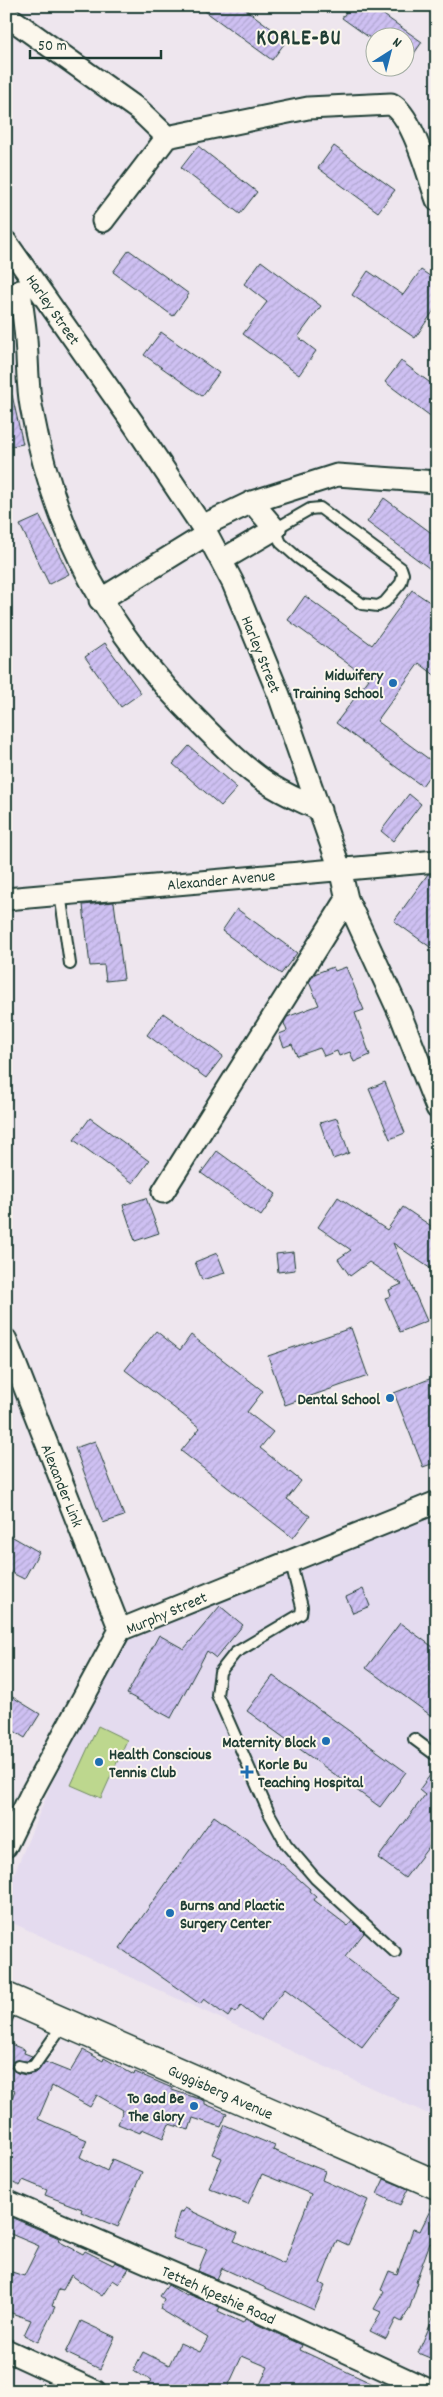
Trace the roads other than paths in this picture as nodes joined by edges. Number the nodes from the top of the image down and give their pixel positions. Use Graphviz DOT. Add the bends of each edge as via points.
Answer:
graph roads {
  1 [pos="6,15"];
  2 [pos="167,137"];
  3 [pos="437,200"];
  4 [pos="103,221"];
  5 [pos="6,242"];
  6 [pos="20,290"];
  7 [pos="437,482"];
  8 [pos="252,502"];
  9 [pos="274,529"];
  10 [pos="205,530"];
  11 [pos="222,560"];
  12 [pos="100,600"];
  13 [pos="320,810"];
  14 [pos="437,861"];
  15 [pos="340,869"];
  16 [pos="60,892"];
  17 [pos="6,898"];
  18 [pos="347,899"];
  19 [pos="70,964"];
  20 [pos="437,1108"];
  21 [pos="163,1192"];
  22 [pos="6,1340"];
  23 [pos="437,1502"];
  24 [pos="290,1560"];
  25 [pos="120,1630"];
  26 [pos="414,1739"];
  27 [pos="437,1756"];
  28 [pos="6,1846"];
  29 [pos="394,1952"];
  30 [pos="9,2006"];
  31 [pos="64,2022"];
  32 [pos="18,2066"];
  33 [pos="437,2185"];
  34 [pos="6,2201"];
  35 [pos="6,2350"];
  36 [pos="95,2391"];
  37 [pos="431,2391"];
  1 -- 2 [label="street" via="139,110"];
  2 -- 3 [label="street" via="308,108 391,104 407,120"];
  2 -- 4 [label="street"];
  5 -- 6 [label="street, Harley Street"];
  6 -- 10 [label="street, Harley Street"];
  6 -- 12 [label="street" via="31,410 42,457 75,552"];
  7 -- 8 [label="street" via="337,475"];
  8 -- 9 [label="street"];
  8 -- 10 [label="street"];
  9 -- 9 [label="lane" via="310,509 320,508 396,563 403,574 401,583 378,606 362,604 298,558 281,543"];
  9 -- 11 [label="street"];
  10 -- 11 [label="street, Harley Street"];
  10 -- 12 [label="street"];
  11 -- 13 [label="street, Harley Street" via="279,695"];
  12 -- 13 [label="street" via="129,644 168,692 224,748 267,783"];
  13 -- 15 [label="street, Harley Street"];
  14 -- 15 [label="street, Alexander Avenue"];
  15 -- 16 [label="street, Alexander Avenue"];
  15 -- 18 [label="street, Harley Street"];
  16 -- 17 [label="street, Alexander Avenue"];
  16 -- 19 [label="lane"];
  18 -- 20 [label="street, Harley Street" via="401,1016"];
  18 -- 21 [label="street"];
  22 -- 25 [label="street, Alexander Link"];
  23 -- 24 [label="street, Murphy Street"];
  24 -- 25 [label="street, Murphy Street"];
  24 -- 29 [label="lane" via="301,1614 235,1653 220,1672 217,1695 286,1844 316,1878"];
  25 -- 28 [label="street, Murphy Street"];
  26 -- 27 [label="lane"];
  30 -- 31 [label="main road, Guggisberg Avenue"];
  31 -- 32 [label="lane" via="34,2066"];
  31 -- 33 [label="main road, Guggisberg Avenue"];
  34 -- 37 [label="street, Tetteh Kpeshie Road" via="243,2304"];
  35 -- 36 [label="street"];
}
